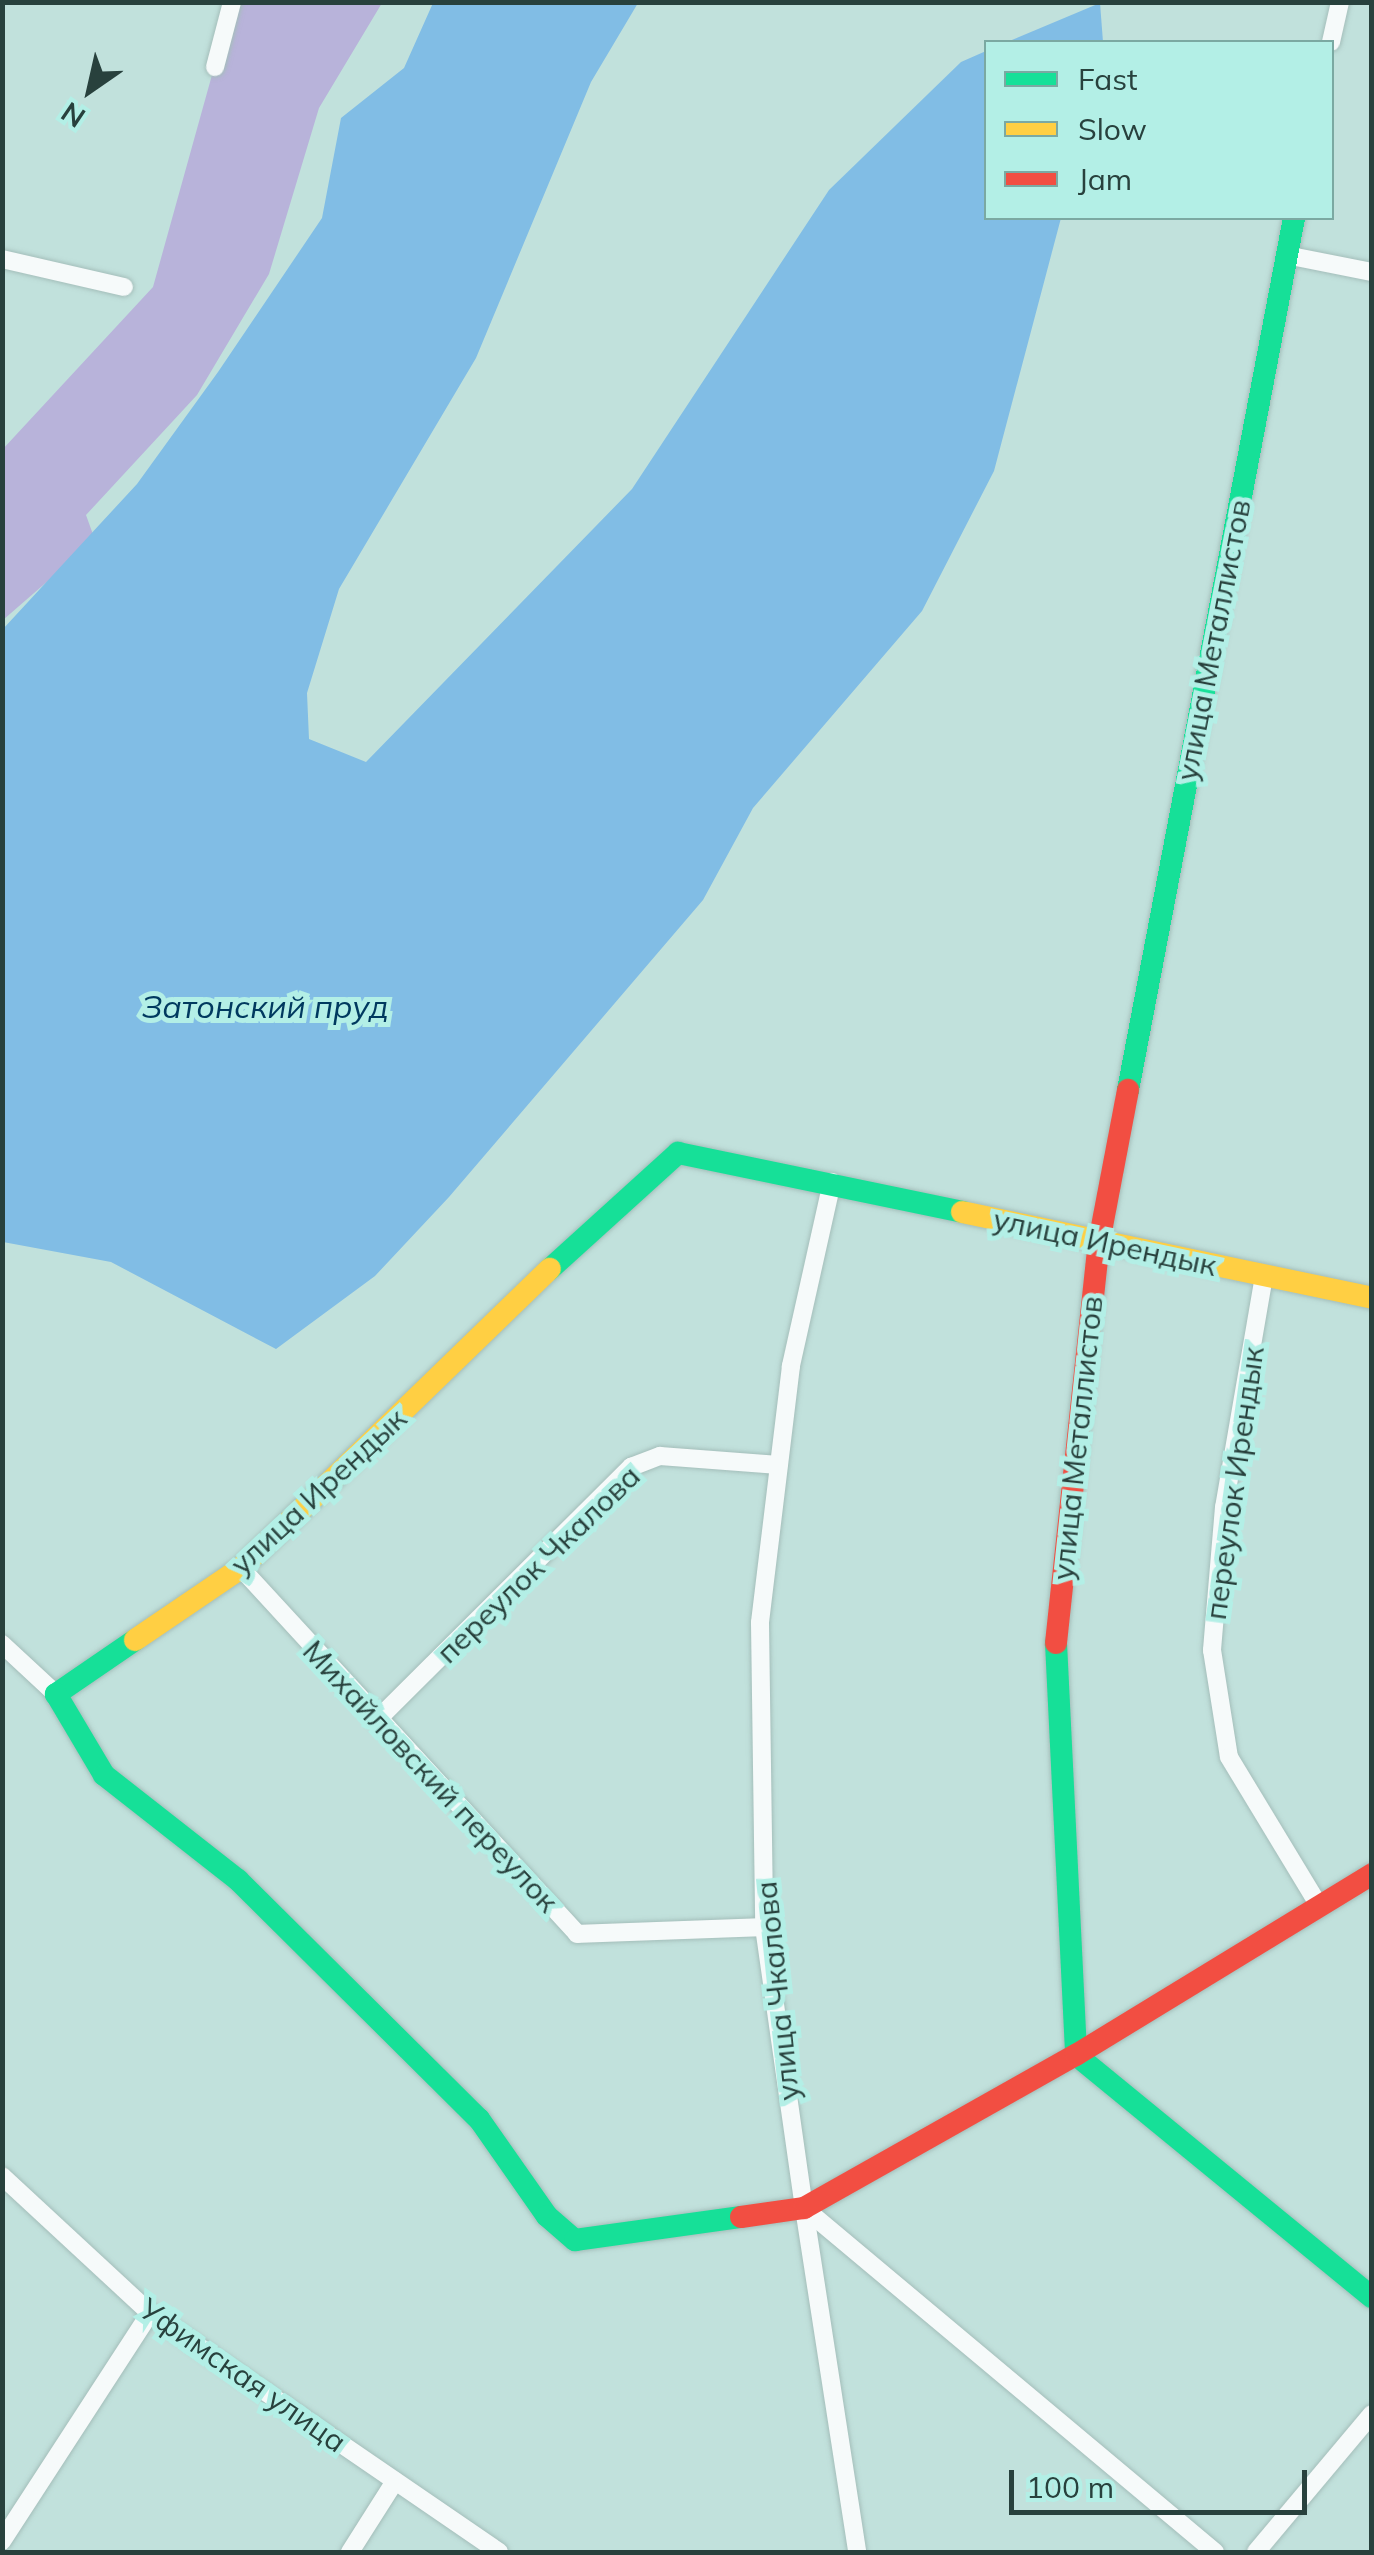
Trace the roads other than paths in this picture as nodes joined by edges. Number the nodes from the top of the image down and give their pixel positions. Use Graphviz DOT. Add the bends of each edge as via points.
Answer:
graph roads {
  1 [pos="232,2"];
  2 [pos="1340,2"];
  3 [pos="1331,40"];
  4 [pos="215,67"];
  5 [pos="1294,220"];
  6 [pos="1286,254"];
  7 [pos="2,259"];
  8 [pos="1372,272"];
  9 [pos="124,287"];
  10 [pos="832,1182"];
  11 [pos="1099,1242"];
  12 [pos="1264,1276"];
  13 [pos="1372,1298"];
  14 [pos="779,1464"];
  15 [pos="242,1568"];
  16 [pos="2,1644"];
  17 [pos="56,1694"];
  18 [pos="377,1720"];
  19 [pos="1372,1874"];
  20 [pos="1318,1904"];
  21 [pos="764,1928"];
  22 [pos="1076,2055"];
  23 [pos="2,2176"];
  24 [pos="804,2208"];
  25 [pos="1372,2297"];
  26 [pos="150,2313"];
  27 [pos="1372,2414"];
  28 [pos="395,2481"];
  29 [pos="2,2541"];
  30 [pos="350,2552"];
  31 [pos="499,2552"];
  32 [pos="857,2552"];
  33 [pos="1215,2552"];
  34 [pos="1256,2552"];
  1 -- 4 [label="street"];
  2 -- 3 [label="street"];
  5 -- 6 [label="street, улица Металлистов"];
  6 -- 8 [label="street"];
  6 -- 11 [label="street, улица Металлистов"];
  7 -- 9 [label="street"];
  10 -- 11 [label="street, улица Ирендык"];
  10 -- 14 [label="street, улица Чкалова" via="791,1366"];
  10 -- 15 [label="street, улица Ирендык" via="678,1153 642,1180"];
  11 -- 12 [label="street, улица Ирендык"];
  11 -- 22 [label="street, улица Металлистов" via="1054,1658"];
  12 -- 13 [label="street, улица Ирендык"];
  12 -- 20 [label="street, переулок Ирендык" via="1224,1507 1212,1650 1229,1757"];
  14 -- 18 [label="street, переулок Чкалова" via="660,1456 630,1467"];
  14 -- 21 [label="street, улица Чкалова" via="760,1623"];
  15 -- 17 [label="street, улица Ирендык"];
  15 -- 18 [label="street, Михайловский переулок"];
  16 -- 17 [label="street"];
  17 -- 24 [label="street" via="104,1775 264,1905 478,2119 546,2216 575,2240"];
  18 -- 21 [label="street, Михайловский переулок" via="577,1934"];
  19 -- 20 [label="street"];
  20 -- 22 [label="street"];
  21 -- 24 [label="street, улица Чкалова"];
  22 -- 24 [label="street"];
  22 -- 25 [label="street"];
  23 -- 26 [label="street, Уфимская улица"];
  24 -- 32 [label="street, улица Чкалова"];
  24 -- 33 [label="street"];
  26 -- 28 [label="street, Уфимская улица"];
  26 -- 29 [label="street"];
  27 -- 34 [label="street"];
  28 -- 30 [label="street"];
  28 -- 31 [label="street, Уфимская улица"];
}
